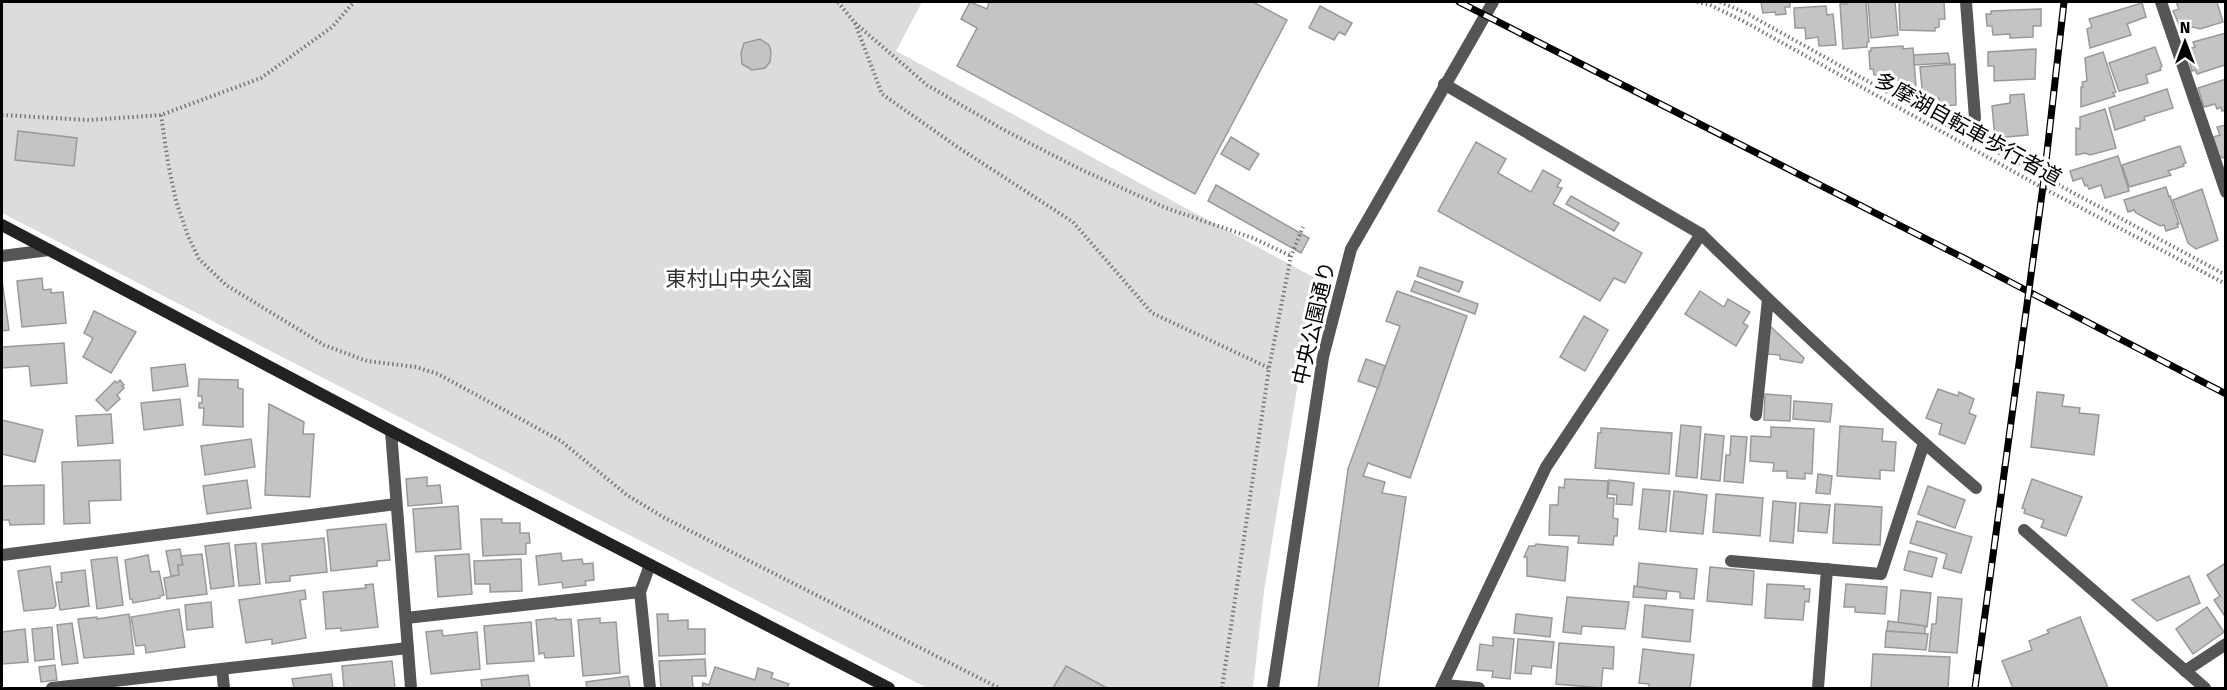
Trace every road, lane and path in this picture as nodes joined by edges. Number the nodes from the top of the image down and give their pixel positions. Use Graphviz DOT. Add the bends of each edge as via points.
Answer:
graph roads {
  1 [pos="354,2"];
  2 [pos="838,2"];
  3 [pos="1493,2"];
  4 [pos="1697,2"];
  5 [pos="1966,2"];
  6 [pos="2161,2"];
  7 [pos="855,23"];
  8 [pos="1444,84"];
  9 [pos="2,115"];
  10 [pos="162,115"];
  11 [pos="1975,118"];
  12 [pos="2226,192"];
  13 [pos="2,225"];
  14 [pos="1303,228"];
  15 [pos="1701,234"];
  16 [pos="49,250"];
  17 [pos="2,256"];
  18 [pos="1291,256"];
  19 [pos="2226,284"];
  20 [pos="1768,299"];
  21 [pos="1269,368"];
  22 [pos="1756,415"];
  23 [pos="391,431"];
  24 [pos="1924,443"];
  25 [pos="1976,488"];
  26 [pos="396,504"];
  27 [pos="2024,530"];
  28 [pos="2,555"];
  29 [pos="1731,561"];
  30 [pos="650,565"];
  31 [pos="1827,568"];
  32 [pos="640,592"];
  33 [pos="406,618"];
  34 [pos="2226,644"];
  35 [pos="408,648"];
  36 [pos="222,669"];
  37 [pos="2185,671"];
  38 [pos="1443,687"];
  39 [pos="52,688"];
  40 [pos="224,688"];
  41 [pos="411,688"];
  42 [pos="650,688"];
  43 [pos="888,688"];
  44 [pos="999,688"];
  45 [pos="1222,688"];
  46 [pos="1273,688"];
  47 [pos="1479,688"];
  48 [pos="1818,688"];
  49 [pos="2205,688"];
  1 -- 10 [label="path" via="332,27 261,78"];
  2 -- 7 [label="path"];
  3 -- 8 [label="street, 中央公園通り"];
  4 -- 19 [label="path, 多摩湖自転車歩行者道" via="1743,21 2043,188"];
  5 -- 11 [label="street"];
  6 -- 12 [label="street"];
  7 -- 18 [label="path" via="927,86 1004,130 1082,171 1166,208 1253,238"];
  7 -- 21 [label="path" via="882,94 1073,222 1152,313"];
  8 -- 15 [label="street"];
  8 -- 46 [label="street, 中央公園通り" via="1351,249 1323,357"];
  9 -- 10 [label="path" via="89,120"];
  10 -- 44 [label="path" via="176,201 188,236 199,259 226,285 324,345 367,361 438,374 561,441 627,495 663,517"];
  13 -- 16 [label="street"];
  14 -- 18 [label="path"];
  15 -- 20 [label="street"];
  15 -- 38 [label="street" via="1546,467"];
  16 -- 17 [label="street"];
  16 -- 23 [label="street"];
  18 -- 21 [label="path"];
  20 -- 22 [label="street"];
  20 -- 24 [label="street"];
  21 -- 45 [label="path"];
  23 -- 26 [label="street"];
  23 -- 30 [label="street"];
  24 -- 25 [label="street"];
  24 -- 31 [label="street" via="1881,574"];
  26 -- 28 [label="street"];
  26 -- 33 [label="street"];
  27 -- 37 [label="street"];
  29 -- 31 [label="street"];
  30 -- 32 [label="street"];
  30 -- 43 [label="street"];
  31 -- 48 [label="street"];
  32 -- 33 [label="street"];
  32 -- 42 [label="street"];
  33 -- 35 [label="street"];
  34 -- 37 [label="street"];
  35 -- 36 [label="street"];
  35 -- 41 [label="street"];
  36 -- 39 [label="street"];
  36 -- 40 [label="street"];
  37 -- 49 [label="street"];
  38 -- 47 [label="street"];
}
